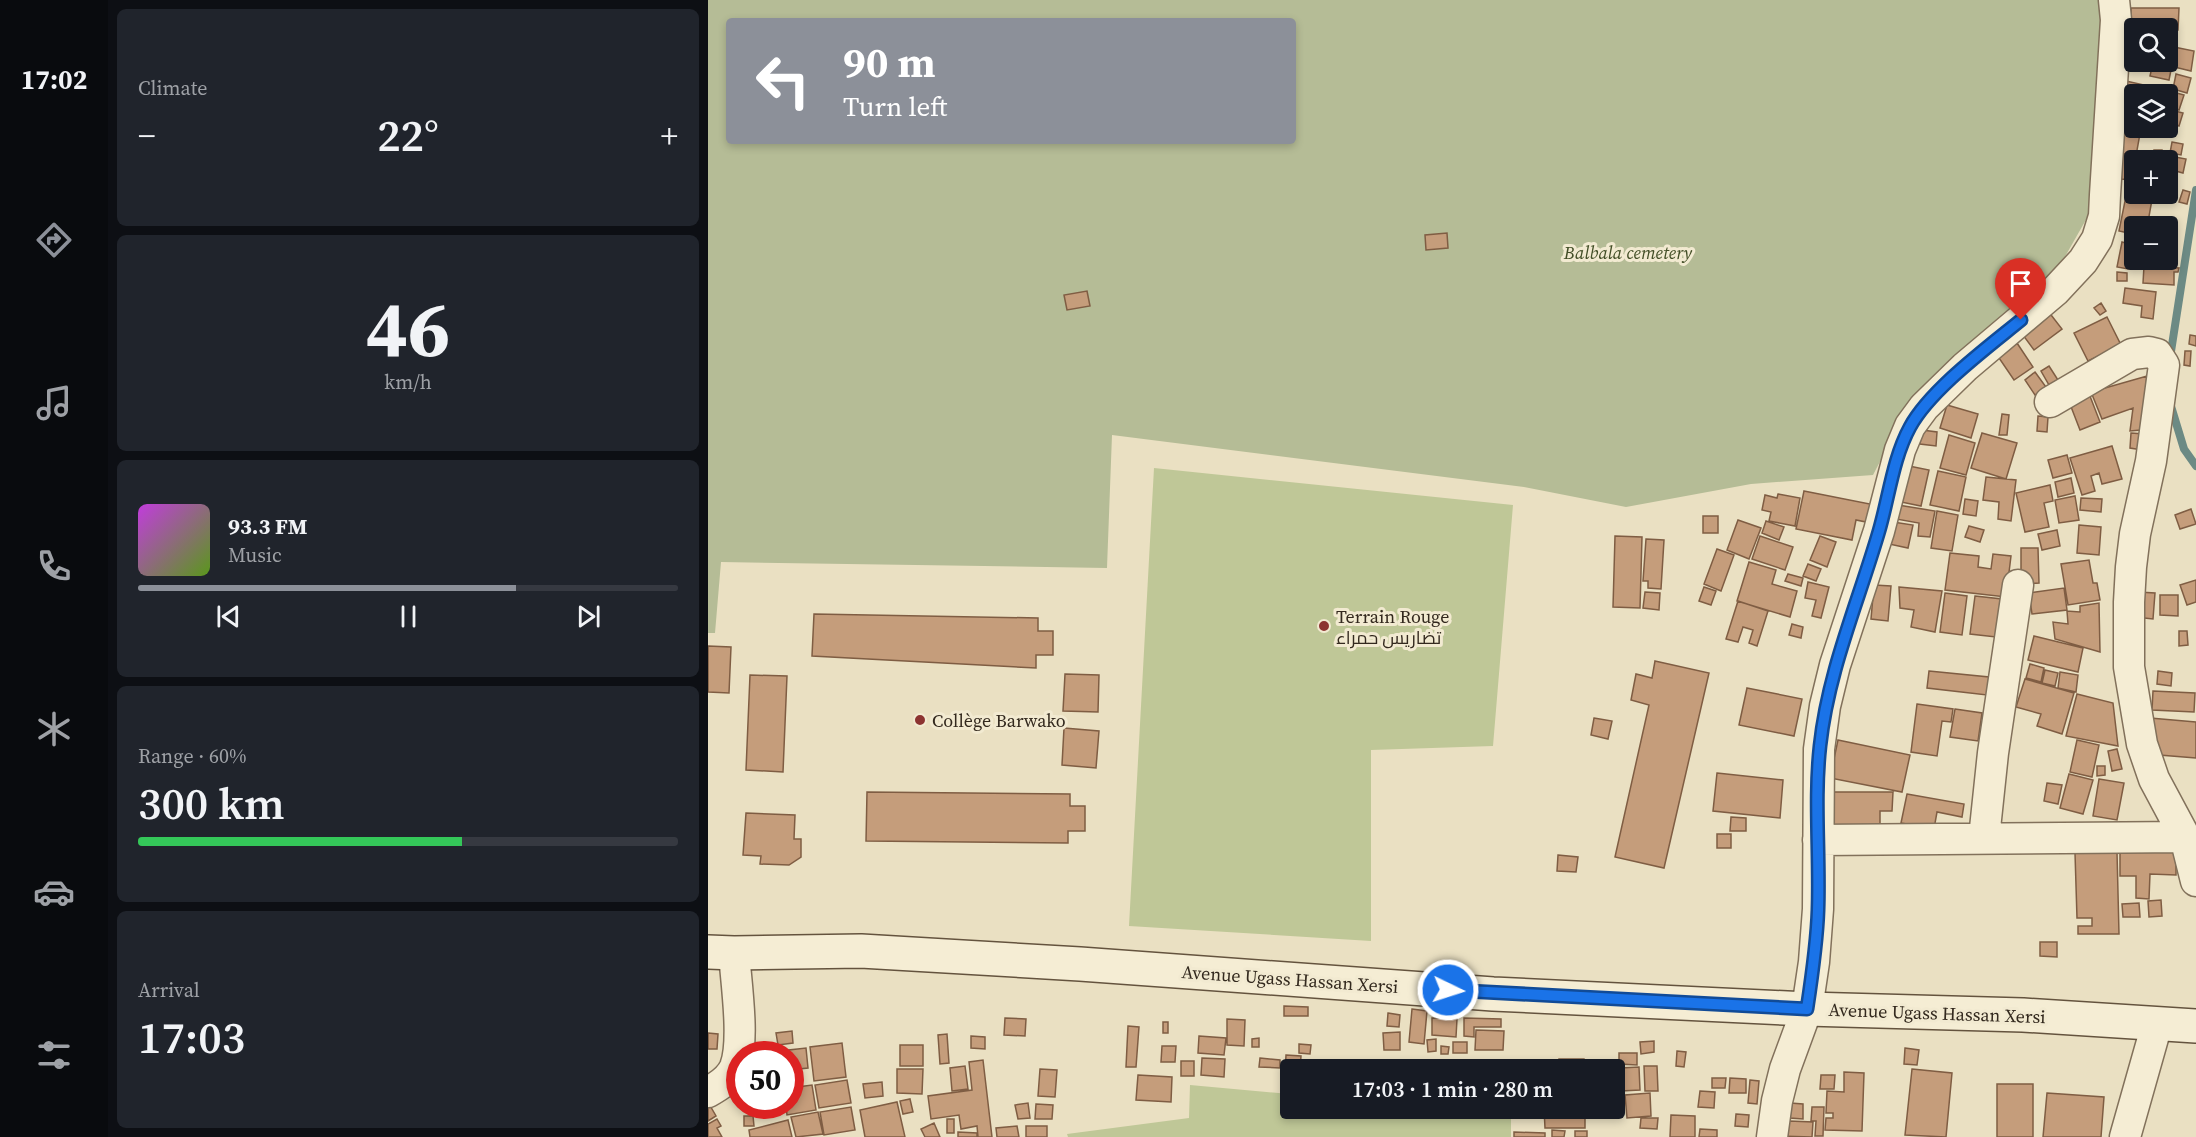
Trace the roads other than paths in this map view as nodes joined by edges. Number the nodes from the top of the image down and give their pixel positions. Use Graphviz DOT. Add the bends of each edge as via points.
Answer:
graph roads {
  1 [pos="2114,0"];
  2 [pos="2050,402"];
  3 [pos="2018,585"];
  4 [pos="2185,837"];
  5 [pos="1984,838"];
  6 [pos="1818,840"];
  7 [pos="2196,881"];
  8 [pos="721,953"];
  9 [pos="1807,1009"];
  10 [pos="2157,1024"];
  11 [pos="2196,1026"];
  12 [pos="708,1092"];
  13 [pos="1772,1137"];
  14 [pos="2125,1137"];
  1 -- 6 [label="street" via="2104,216 2097,238 2083,261 2055,291 1957,375 1910,426 1825,706"];
  2 -- 4 [label="street" via="2132,354 2157,354 2164,365 2131,567 2129,667 2142,744 2154,779"];
  3 -- 5 [label="street"];
  4 -- 5 [label="street"];
  4 -- 7 [label="street"];
  5 -- 6 [label="street"];
  6 -- 9 [label="street" via="1818,909"];
  8 -- 9 [label="main road, Avenue Ugass Hassan Xersi" via="861,951 1493,994"];
  8 -- 12 [label="street" via="740,1042 735,1067 720,1086"];
  9 -- 10 [label="main road, Avenue Ugass Hassan Xersi" via="2023,1015"];
  9 -- 13 [label="street" via="1785,1069"];
  10 -- 11 [label="main road, Avenue Ugass Hassan Xersi"];
  10 -- 14 [label="street"];
}
